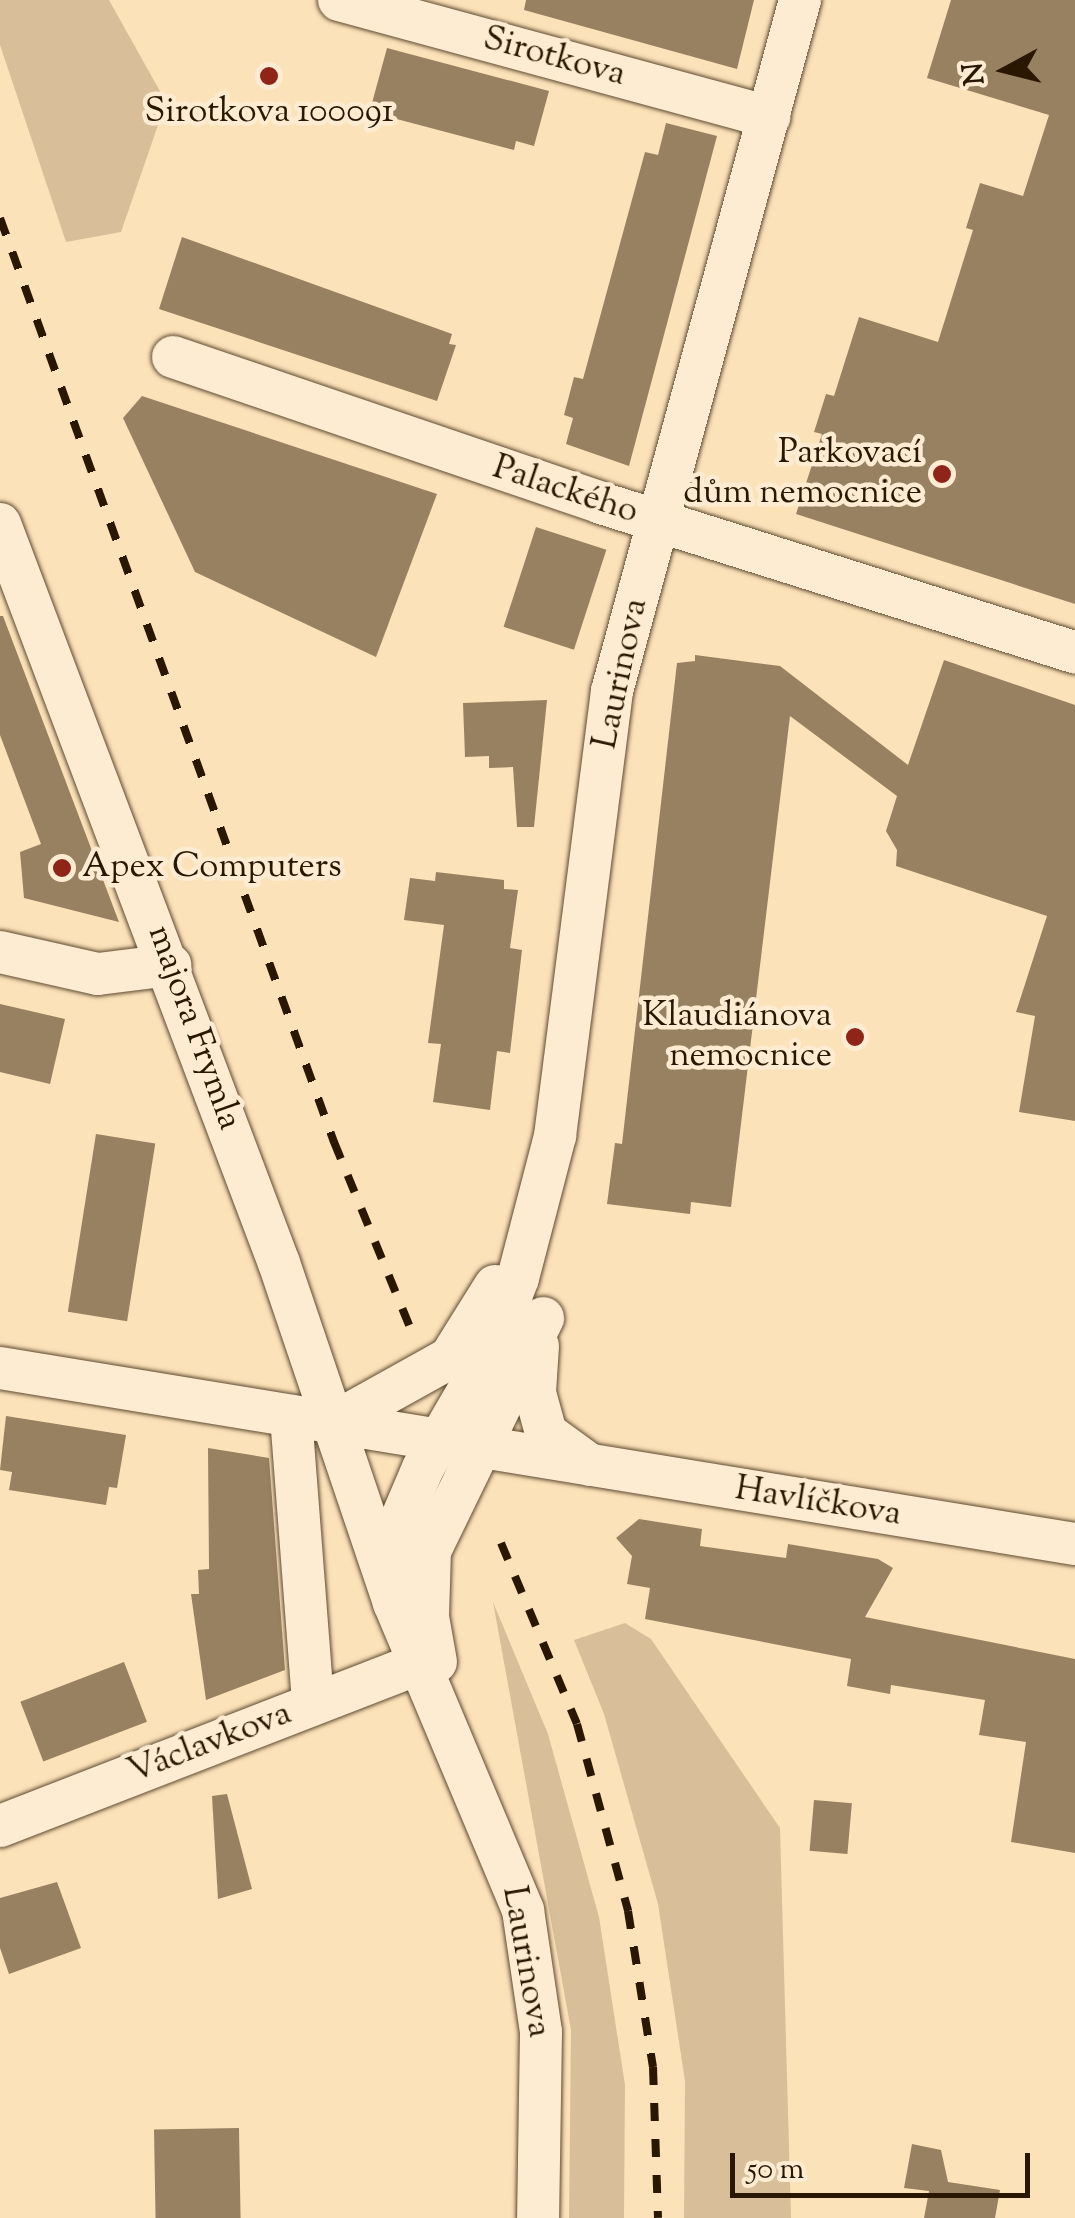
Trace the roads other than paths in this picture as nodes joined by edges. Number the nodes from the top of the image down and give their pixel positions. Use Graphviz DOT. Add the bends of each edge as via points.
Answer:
graph roads {
  1 [pos="338,0"];
  2 [pos="800,0"];
  3 [pos="770,117"];
  4 [pos="173,357"];
  5 [pos="658,522"];
  6 [pos="0,524"];
  7 [pos="1075,652"];
  8 [pos="0,952"];
  9 [pos="170,965"];
  10 [pos="555,1136"];
  11 [pos="534,1200"];
  12 [pos="543,1318"];
  13 [pos="0,1368"];
  14 [pos="291,1416"];
  15 [pos="333,1422"];
  16 [pos="458,1445"];
  17 [pos="577,1466"];
  18 [pos="443,1514"];
  19 [pos="1075,1544"];
  20 [pos="394,1602"];
  21 [pos="421,1663"];
  22 [pos="313,1704"];
  23 [pos="446,1717"];
  24 [pos="0,1826"];
  25 [pos="538,2218"];
  1 -- 3 [label="street, Sirotkova"];
  2 -- 3 [label="street, Laurinova"];
  3 -- 5 [label="street, Laurinova"];
  4 -- 5 [label="street, Palackého"];
  5 -- 7 [label="street, Palackého"];
  5 -- 10 [label="street, Laurinova" via="612,691"];
  6 -- 9 [label="street, majora Frymla"];
  8 -- 9 [label="street" via="98,974"];
  9 -- 15 [label="street, majora Frymla"];
  10 -- 11 [label="street, Laurinova"];
  10 -- 12 [label="street"];
  11 -- 15 [label="street" via="502,1274 450,1358"];
  11 -- 16 [label="street, Laurinova" via="518,1278"];
  12 -- 16 [label="street"];
  12 -- 17 [label="street" via="535,1379 540,1415 546,1433"];
  13 -- 14 [label="street"];
  14 -- 15 [label="street, Havlíčkova"];
  14 -- 22 [label="street"];
  15 -- 16 [label="street, Havlíčkova"];
  15 -- 20 [label="street, majora Frymla"];
  16 -- 17 [label="street, Havlíčkova"];
  16 -- 18 [label="street"];
  16 -- 20 [label="street" via="397,1529"];
  17 -- 18 [label="street" via="528,1466"];
  17 -- 19 [label="street, Havlíčkova"];
  18 -- 23 [label="street" via="426,1580"];
  20 -- 21 [label="street, Laurinova"];
  21 -- 22 [label="street, Václavkova"];
  21 -- 23 [label="street, Laurinova"];
  22 -- 24 [label="street, Václavkova"];
  23 -- 25 [label="street, Laurinova" via="523,1910 541,2032"];
}
